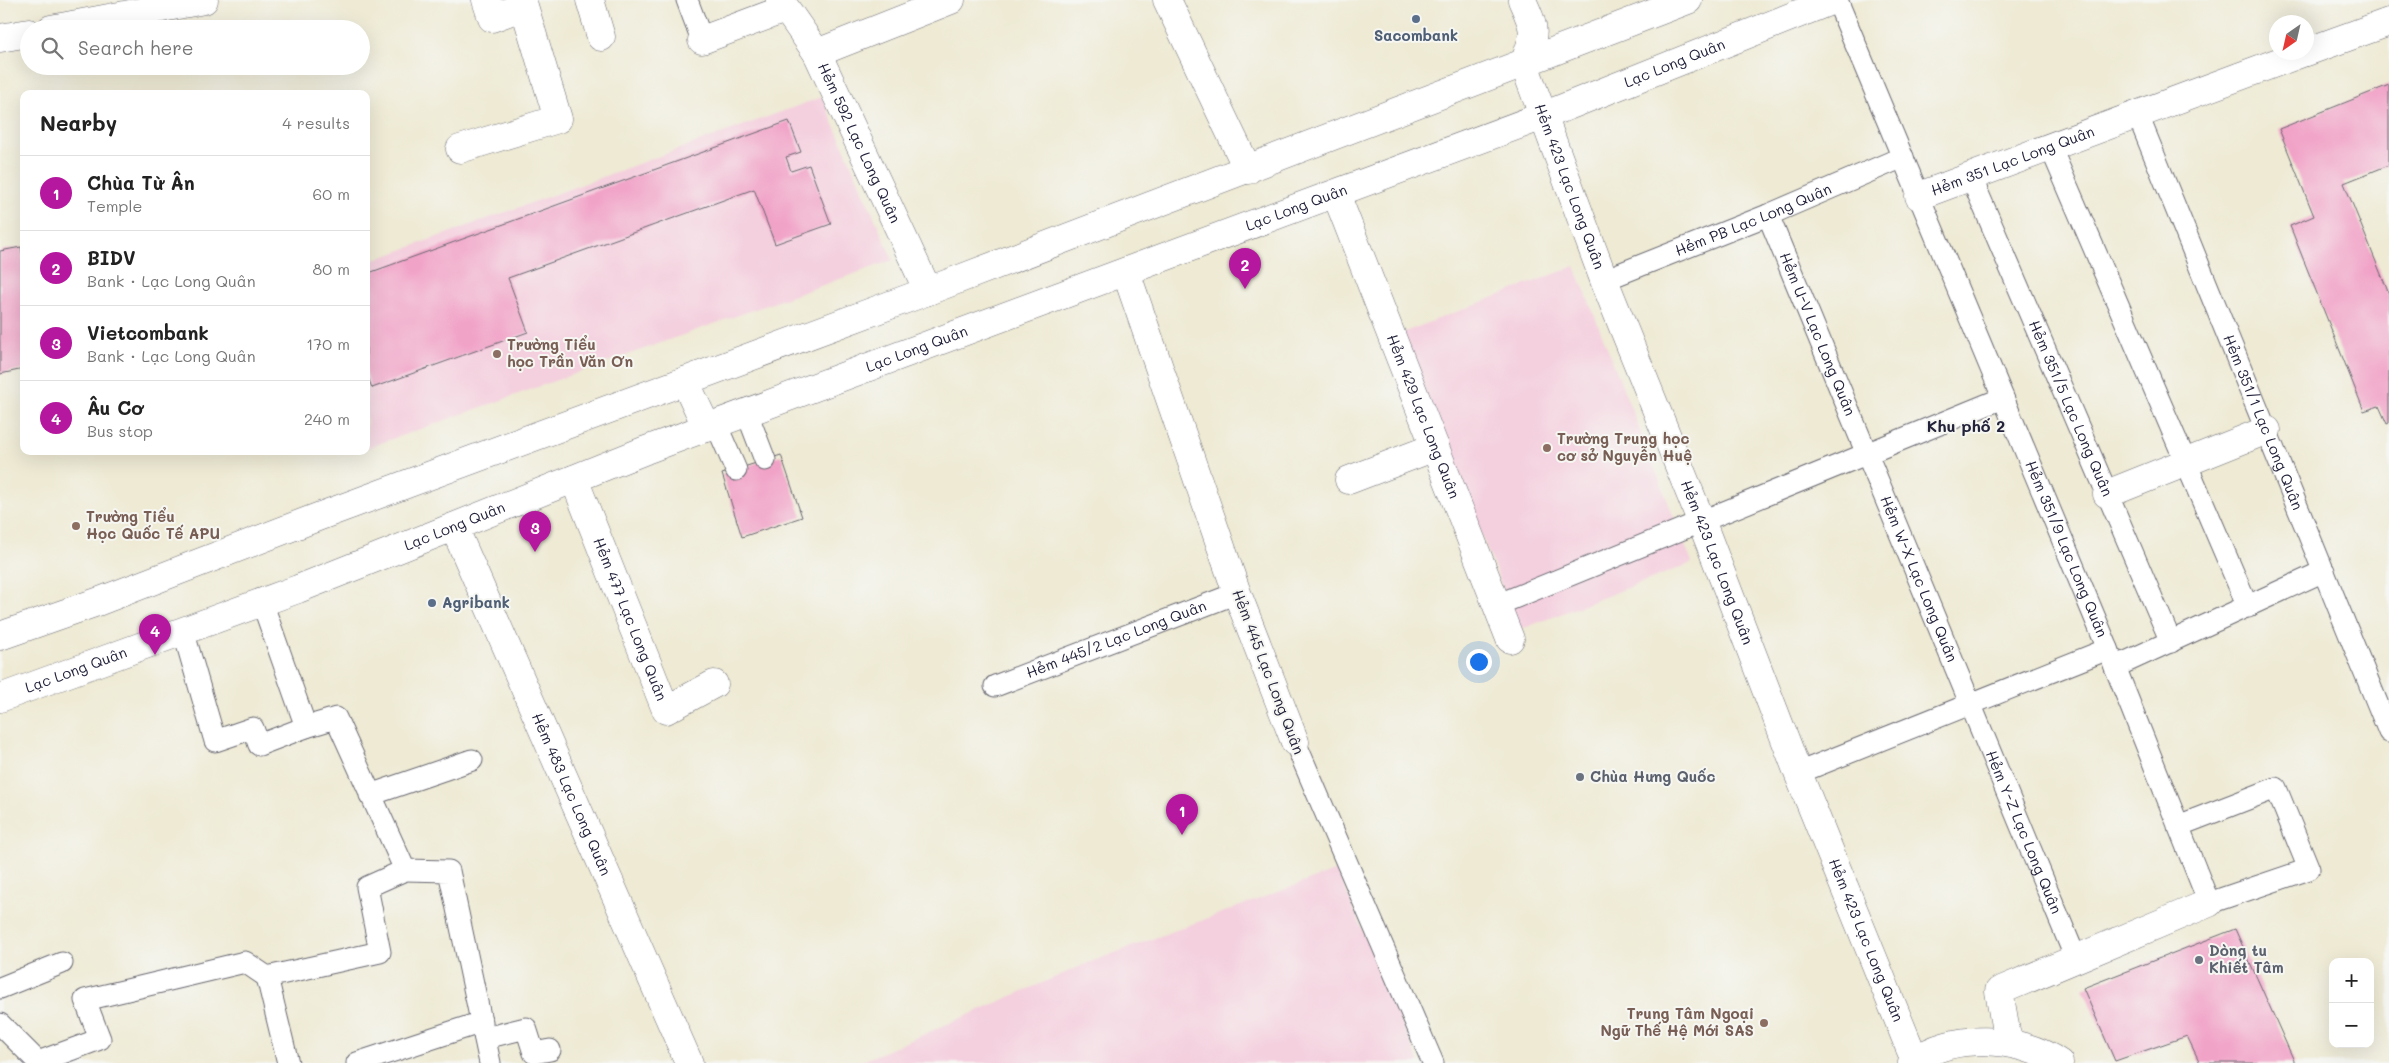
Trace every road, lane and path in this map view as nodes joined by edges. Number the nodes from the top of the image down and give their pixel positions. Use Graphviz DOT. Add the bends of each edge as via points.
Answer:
graph roads {
  1 [pos="204,0"];
  2 [pos="486,0"];
  3 [pos="590,0"];
  4 [pos="687,0"];
  5 [pos="951,0"];
  6 [pos="1167,0"];
  7 [pos="1522,0"];
  8 [pos="1688,0"];
  9 [pos="1833,0"];
  10 [pos="1838,0"];
  11 [pos="783,5"];
  12 [pos="98,20"];
  13 [pos="2389,22"];
  14 [pos="20,35"];
  15 [pos="601,36"];
  16 [pos="0,38"];
  17 [pos="702,40"];
  18 [pos="2314,49"];
  19 [pos="817,53"];
  20 [pos="2284,60"];
  21 [pos="1524,64"];
  22 [pos="2138,114"];
  23 [pos="1543,116"];
  24 [pos="2050,146"];
  25 [pos="460,149"];
  26 [pos="1903,157"];
  27 [pos="1248,170"];
  28 [pos="1971,177"];
  29 [pos="1336,194"];
  30 [pos="1919,196"];
  31 [pos="1768,215"];
  32 [pos="1126,272"];
  33 [pos="1604,280"];
  34 [pos="928,291"];
  35 [pos="685,381"];
  36 [pos="2003,398"];
  37 [pos="747,413"];
  38 [pos="711,426"];
  39 [pos="2267,430"];
  40 [pos="1435,446"];
  41 [pos="1867,453"];
  42 [pos="765,460"];
  43 [pos="2186,462"];
  44 [pos="736,470"];
  45 [pos="574,479"];
  46 [pos="1349,480"];
  47 [pos="2107,494"];
  48 [pos="1702,523"];
  49 [pos="454,527"];
  50 [pos="2324,571"];
  51 [pos="1237,593"];
  52 [pos="262,602"];
  53 [pos="1497,605"];
  54 [pos="2248,607"];
  55 [pos="183,630"];
  56 [pos="0,636"];
  57 [pos="1510,639"];
  58 [pos="2171,642"];
  59 [pos="2111,658"];
  60 [pos="714,684"];
  61 [pos="995,686"];
  62 [pos="0,698"];
  63 [pos="1970,704"];
  64 [pos="306,727"];
  65 [pos="2389,732"];
  66 [pos="1295,742"];
  67 [pos="472,760"];
  68 [pos="1798,773"];
  69 [pos="370,795"];
  70 [pos="2178,826"];
  71 [pos="404,870"];
  72 [pos="2209,903"];
  73 [pos="2076,959"];
  74 [pos="62,963"];
  75 [pos="267,977"];
  76 [pos="0,988"];
  77 [pos="0,1024"];
  78 [pos="484,1030"];
  79 [pos="2008,1043"];
  80 [pos="550,1050"];
  81 [pos="38,1062"];
  82 [pos="1913,1062"];
  83 [pos="288,1063"];
  84 [pos="358,1063"];
  85 [pos="490,1063"];
  86 [pos="689,1063"];
  87 [pos="1433,1063"];
  88 [pos="2059,1063"];
  1 -- 12 [label="street"];
  2 -- 25 [label="street" via="492,18 524,6 558,119"];
  3 -- 15 [label="street"];
  4 -- 17 [label="lane"];
  5 -- 19 [label="street"];
  6 -- 27 [label="street"];
  7 -- 21 [label="street" via="1533,24 1534,35"];
  8 -- 21 [label="street"];
  9 -- 23 [label="street, Lạc Long Quân"];
  10 -- 26 [label="lane, Hẻm 351 Lạc Long Quân"];
  11 -- 17 [label="street"];
  11 -- 19 [label="street, Hẻm 592 Lạc Long Quân"];
  13 -- 18 [label="street, Hẻm 351 Lạc Long Quân"];
  14 -- 16 [label="street"];
  19 -- 34 [label="street, Hẻm 592 Lạc Long Quân"];
  20 -- 22 [label="street, Hẻm 351 Lạc Long Quân"];
  21 -- 23 [label="street, Hẻm 423 Lạc Long Quân"];
  21 -- 27 [label="street"];
  22 -- 24 [label="street, Hẻm 351 Lạc Long Quân"];
  22 -- 39 [label="lane, Hẻm 351/1 Lạc Long Quân"];
  23 -- 29 [label="street, Lạc Long Quân"];
  23 -- 33 [label="street, Hẻm 423 Lạc Long Quân"];
  24 -- 28 [label="street, Hẻm 351 Lạc Long Quân"];
  24 -- 43 [label="lane"];
  26 -- 30 [label="lane, Hẻm 351 Lạc Long Quân"];
  26 -- 31 [label="lane, Hẻm PB Lạc Long Quân"];
  27 -- 34 [label="street"];
  28 -- 30 [label="street, Hẻm 351 Lạc Long Quân"];
  28 -- 47 [label="lane, Hẻm 351/5 Lạc Long Quân"];
  29 -- 32 [label="street, Lạc Long Quân"];
  29 -- 40 [label="street, Hẻm 429 Lạc Long Quân"];
  30 -- 36 [label="lane, Hẻm 351/9 Lạc Long Quân"];
  31 -- 33 [label="lane, Hẻm PB Lạc Long Quân"];
  31 -- 41 [label="lane, Hẻm U-V Lạc Long Quân"];
  32 -- 37 [label="street, Lạc Long Quân"];
  32 -- 51 [label="street, Hẻm 445 Lạc Long Quân"];
  33 -- 48 [label="street, Hẻm 423 Lạc Long Quân"];
  34 -- 35 [label="street"];
  35 -- 38 [label="street"];
  35 -- 56 [label="street"];
  36 -- 41 [label="lane"];
  36 -- 59 [label="lane, Hẻm 351/9 Lạc Long Quân"];
  37 -- 38 [label="street, Lạc Long Quân"];
  37 -- 42 [label="lane"];
  38 -- 44 [label="lane"];
  38 -- 45 [label="street, Lạc Long Quân"];
  39 -- 43 [label="street"];
  39 -- 50 [label="lane, Hẻm 351/1 Lạc Long Quân"];
  40 -- 46 [label="street"];
  40 -- 53 [label="street, Hẻm 429 Lạc Long Quân"];
  41 -- 48 [label="lane"];
  41 -- 63 [label="lane, Hẻm W-X Lạc Long Quân"];
  43 -- 47 [label="street"];
  43 -- 54 [label="lane"];
  45 -- 49 [label="street, Lạc Long Quân"];
  45 -- 60 [label="street, Hẻm 477 Lạc Long Quân" via="666,710"];
  47 -- 58 [label="lane, Hẻm 351/5 Lạc Long Quân"];
  48 -- 53 [label="lane"];
  48 -- 68 [label="street, Hẻm 423 Lạc Long Quân"];
  49 -- 52 [label="street, Lạc Long Quân"];
  49 -- 86 [label="street, Hẻm 483 Lạc Long Quân"];
  50 -- 54 [label="lane"];
  50 -- 65 [label="lane, Hẻm 351/1 Lạc Long Quân"];
  51 -- 61 [label="lane, Hẻm 445/2 Lạc Long Quân"];
  51 -- 66 [label="street, Hẻm 445 Lạc Long Quân"];
  52 -- 55 [label="street, Lạc Long Quân"];
  52 -- 64 [label="lane"];
  53 -- 57 [label="street, Hẻm 429 Lạc Long Quân"];
  54 -- 58 [label="lane"];
  55 -- 62 [label="street, Lạc Long Quân"];
  55 -- 64 [label="lane" via="215,741 253,728 259,744"];
  58 -- 59 [label="lane"];
  59 -- 63 [label="lane"];
  59 -- 70 [label="lane, Hẻm 351/9 Lạc Long Quân"];
  63 -- 68 [label="lane"];
  63 -- 73 [label="lane, Hẻm Y-Z Lạc Long Quân"];
  64 -- 69 [label="lane" via="336,718"];
  66 -- 87 [label="lane, Hẻm 445 Lạc Long Quân"];
  67 -- 69 [label="lane"];
  68 -- 82 [label="street, Hẻm 423 Lạc Long Quân"];
  69 -- 71 [label="lane"];
  70 -- 72 [label="lane, Hẻm 351/9 Lạc Long Quân"];
  70 -- 72 [label="lane" via="2276,788 2309,869"];
  71 -- 75 [label="lane" via="367,887 380,952"];
  71 -- 78 [label="lane" via="449,871"];
  72 -- 73 [label="street"];
  73 -- 79 [label="street" via="2000,991"];
  74 -- 76 [label="lane"];
  75 -- 81 [label="lane" via="245,962 85,1000 100,1038"];
  75 -- 83 [label="lane"];
  77 -- 81 [label="lane"];
  78 -- 80 [label="lane" via="526,1028 534,1053"];
  78 -- 84 [label="lane"];
  78 -- 85 [label="lane"];
  79 -- 82 [label="street" via="1976,1041 1944,1047"];
  79 -- 88 [label="street" via="2047,1055"];
}
